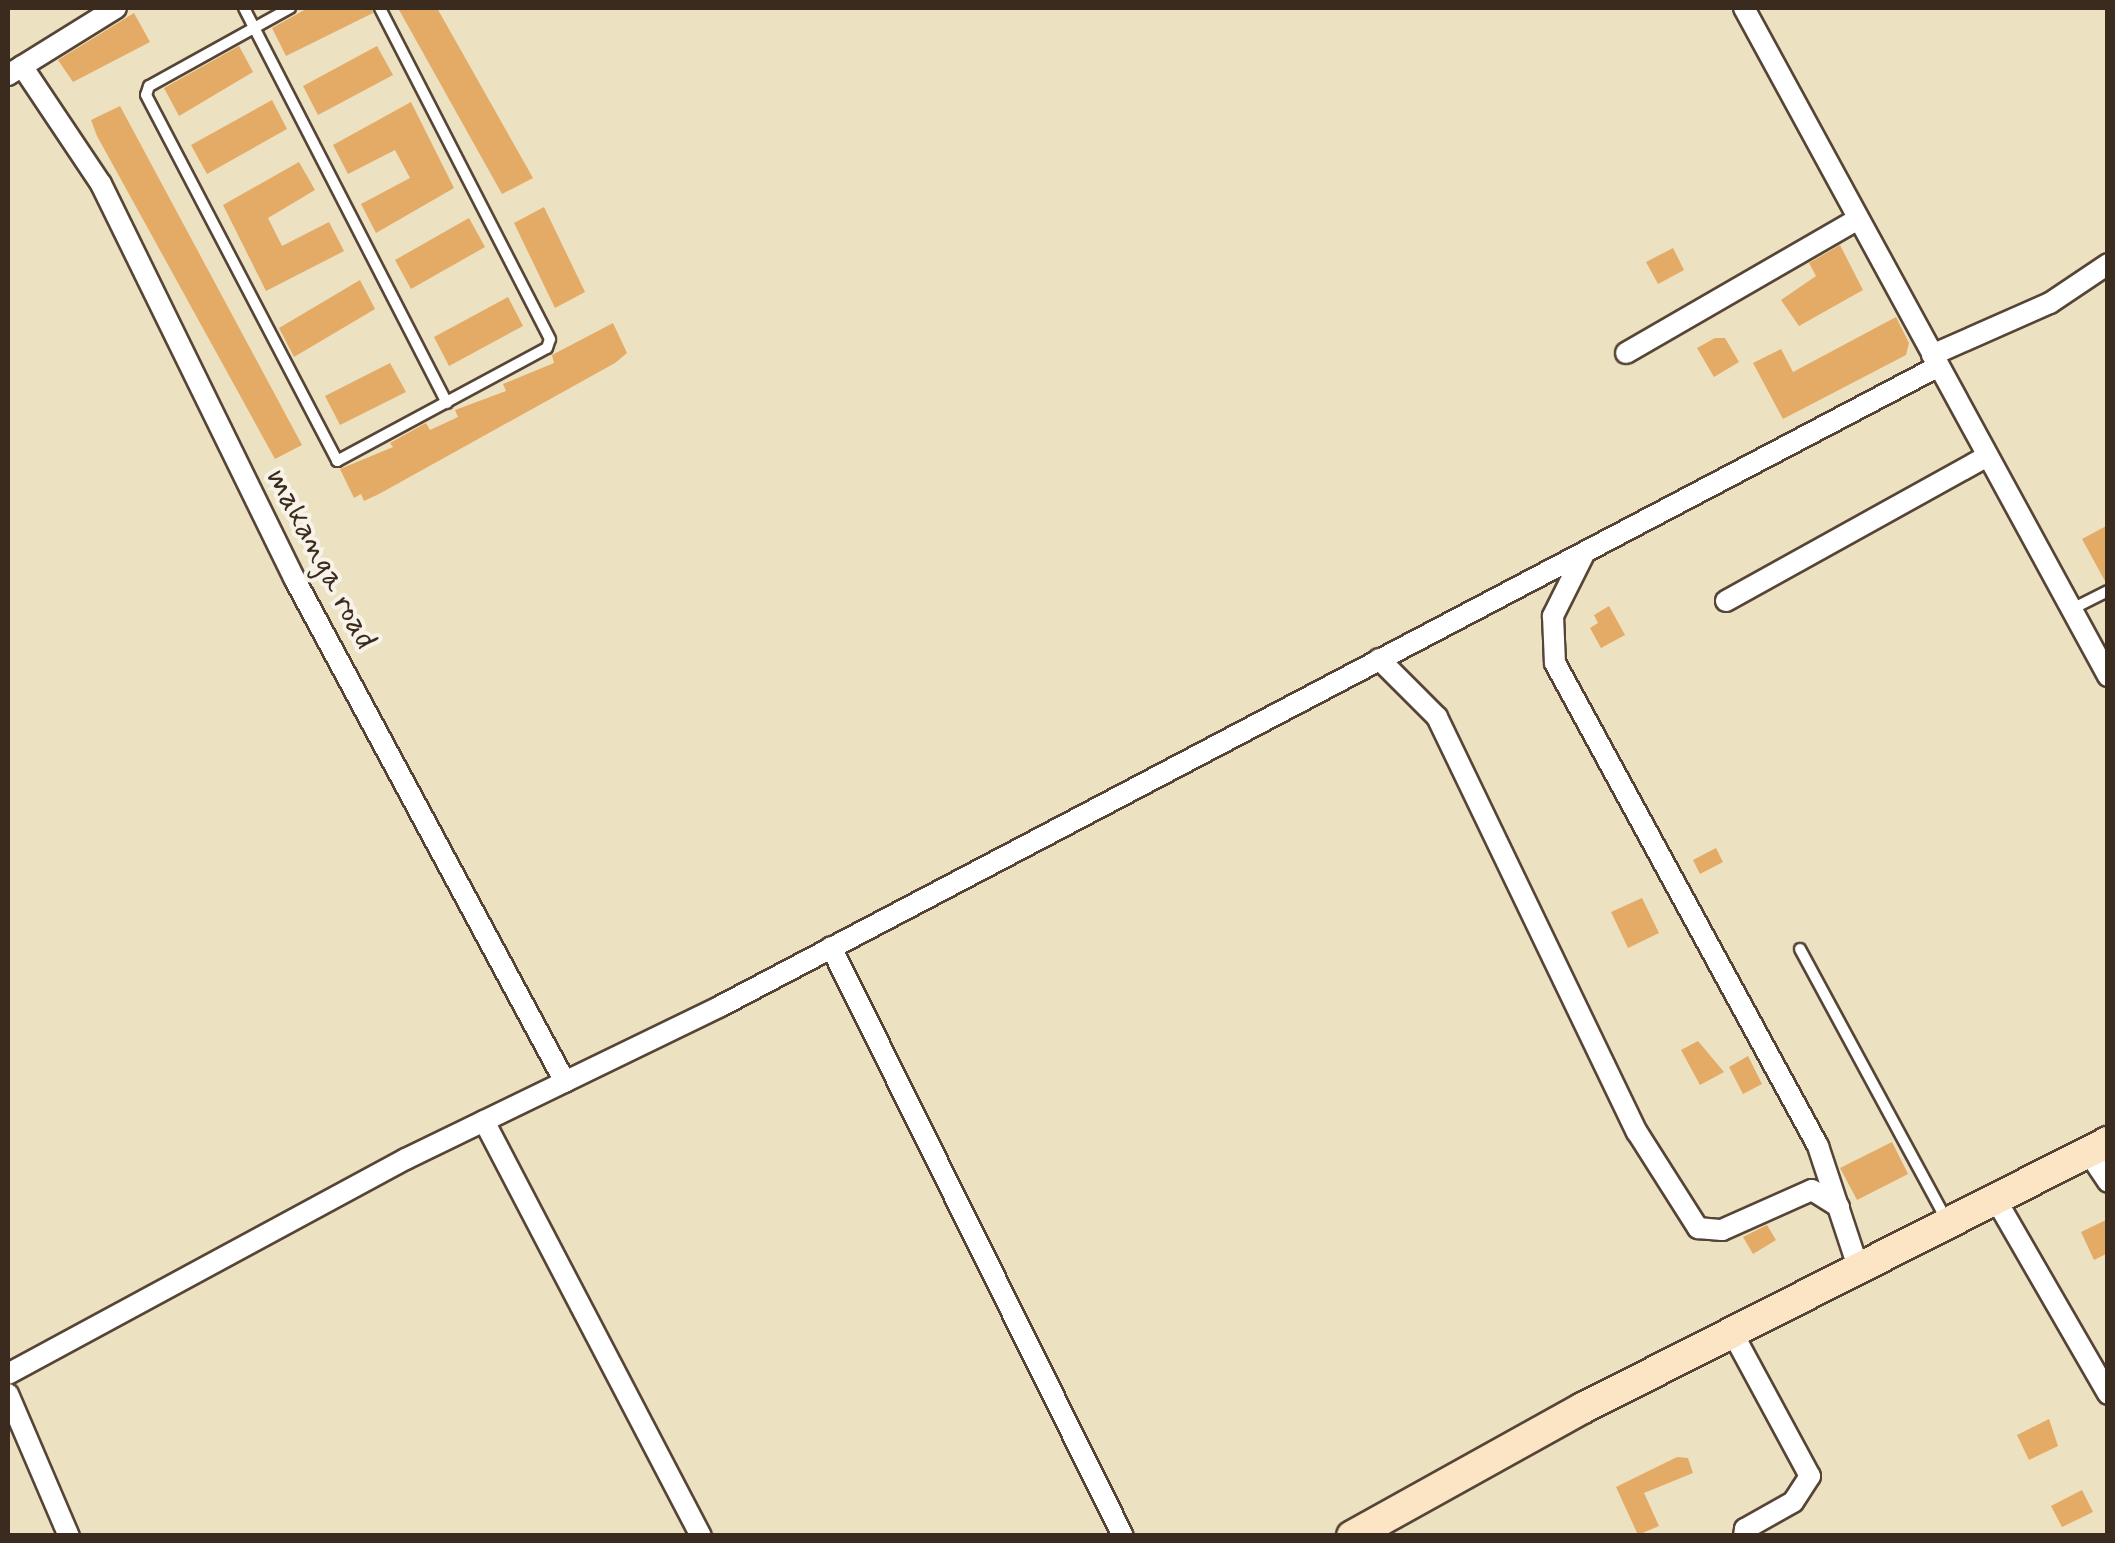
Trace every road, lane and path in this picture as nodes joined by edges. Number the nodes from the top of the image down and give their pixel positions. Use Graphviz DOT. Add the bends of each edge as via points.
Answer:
graph roads {
  1 [pos="116,8"];
  2 [pos="244,8"];
  3 [pos="290,8"];
  4 [pos="380,8"];
  5 [pos="1749,9"];
  6 [pos="253,25"];
  7 [pos="15,71"];
  8 [pos="1858,219"];
  9 [pos="2108,264"];
  10 [pos="1626,353"];
  11 [pos="1936,361"];
  12 [pos="446,403"];
  13 [pos="1988,456"];
  14 [pos="1585,552"];
  15 [pos="2108,591"];
  16 [pos="1726,601"];
  17 [pos="2072,609"];
  18 [pos="1378,659"];
  19 [pos="2108,676"];
  20 [pos="831,947"];
  21 [pos="1800,949"];
  22 [pos="565,1082"];
  23 [pos="484,1121"];
  24 [pos="2098,1147"];
  25 [pos="2108,1182"];
  26 [pos="1995,1198"];
  27 [pos="1838,1207"];
  28 [pos="1947,1222"];
  29 [pos="1858,1267"];
  30 [pos="1732,1332"];
  31 [pos="8,1374"];
  32 [pos="8,1394"];
  33 [pos="2108,1394"];
  34 [pos="70,1536"];
  35 [pos="702,1536"];
  36 [pos="1123,1536"];
  37 [pos="1352,1536"];
  38 [pos="1744,1536"];
  1 -- 7 [label="street"];
  2 -- 6 [label="lane"];
  3 -- 6 [label="lane"];
  4 -- 12 [label="lane" via="550,340"];
  5 -- 8 [label="street"];
  6 -- 12 [label="lane"];
  6 -- 12 [label="lane" via="148,86 157,121 332,458 345,461"];
  7 -- 22 [label="street, makanga road" via="101,184 294,578"];
  8 -- 10 [label="street"];
  8 -- 11 [label="street"];
  9 -- 11 [label="street" via="2050,303"];
  11 -- 13 [label="street"];
  11 -- 14 [label="street"];
  13 -- 16 [label="street"];
  13 -- 17 [label="street"];
  14 -- 18 [label="street"];
  14 -- 27 [label="street" via="1553,616 1555,663 1818,1146"];
  15 -- 17 [label="lane"];
  17 -- 19 [label="street"];
  18 -- 20 [label="street"];
  18 -- 27 [label="street" via="1436,717 1637,1132 1698,1228 1722,1230 1812,1190"];
  20 -- 22 [label="street"];
  20 -- 36 [label="street"];
  21 -- 28 [label="lane"];
  22 -- 23 [label="street"];
  23 -- 31 [label="street"];
  23 -- 35 [label="street"];
  24 -- 25 [label="street"];
  24 -- 26 [label="street"];
  26 -- 28 [label="street"];
  26 -- 33 [label="street"];
  27 -- 29 [label="street"];
  28 -- 29 [label="street"];
  29 -- 30 [label="street"];
  30 -- 37 [label="street"];
  30 -- 38 [label="street" via="1810,1476 1793,1502 1744,1529"];
  32 -- 34 [label="street"];
}
